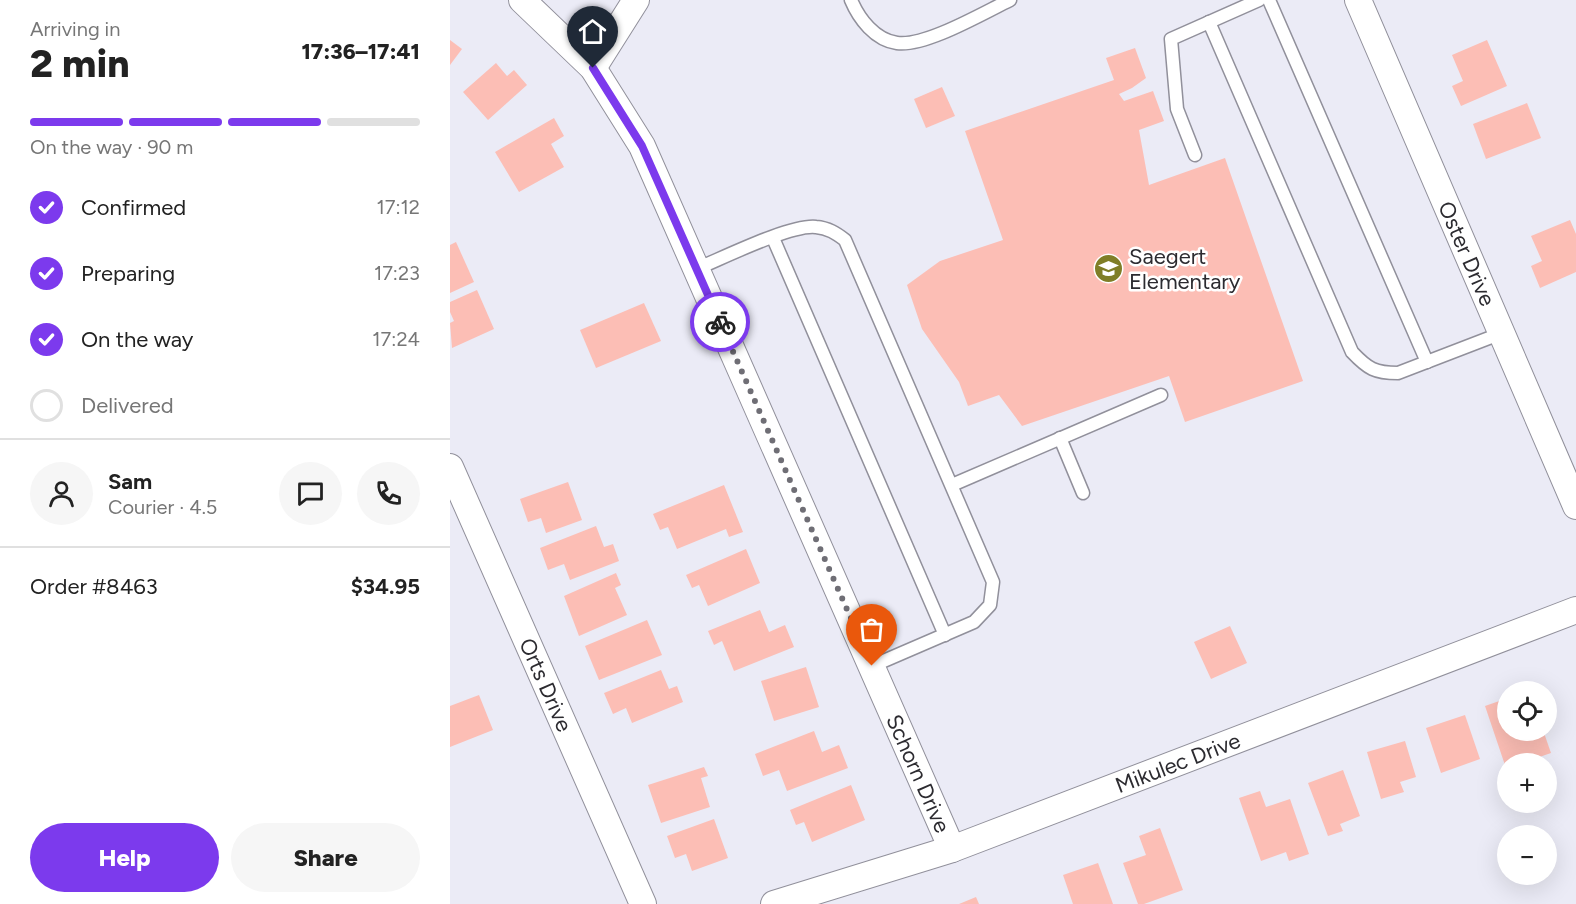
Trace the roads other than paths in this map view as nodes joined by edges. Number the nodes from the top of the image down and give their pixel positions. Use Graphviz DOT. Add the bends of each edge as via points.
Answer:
graph roads {
  1 [pos="522,0"];
  2 [pos="636,0"];
  3 [pos="851,0"];
  4 [pos="1010,0"];
  5 [pos="1259,0"];
  6 [pos="1269,0"];
  7 [pos="1358,0"];
  8 [pos="1209,22"];
  9 [pos="593,68"];
  10 [pos="1195,155"];
  11 [pos="773,238"];
  12 [pos="696,269"];
  13 [pos="1502,333"];
  14 [pos="1427,362"];
  15 [pos="1161,395"];
  16 [pos="1060,438"];
  17 [pos="450,467"];
  18 [pos="951,485"];
  19 [pos="1083,493"];
  20 [pos="1576,506"];
  21 [pos="1576,610"];
  22 [pos="945,635"];
  23 [pos="872,666"];
  24 [pos="952,849"];
  25 [pos="643,904"];
  26 [pos="774,904"];
  1 -- 9 [label="street, Schorn Drive"];
  2 -- 9 [label="street"];
  3 -- 4 [label="lane" via="873,33 897,43 926,40"];
  5 -- 8 [label="lane"];
  6 -- 14 [label="lane"];
  7 -- 13 [label="street, Oster Drive"];
  8 -- 10 [label="lane" via="1171,39 1177,109"];
  8 -- 14 [label="lane" via="1352,352 1365,366 1381,373 1398,373"];
  9 -- 12 [label="street, Schorn Drive" via="642,146"];
  11 -- 12 [label="lane"];
  11 -- 18 [label="lane" via="797,228 816,226 845,240"];
  11 -- 22 [label="lane"];
  12 -- 23 [label="street, Schorn Drive"];
  13 -- 14 [label="lane"];
  13 -- 20 [label="street, Oster Drive"];
  15 -- 16 [label="lane"];
  16 -- 18 [label="lane"];
  16 -- 19 [label="lane"];
  17 -- 25 [label="street, Orts Drive"];
  18 -- 22 [label="lane" via="993,582 990,605 974,622"];
  21 -- 24 [label="street, Mikulec Drive"];
  22 -- 23 [label="lane"];
  23 -- 24 [label="street, Schorn Drive"];
  24 -- 26 [label="street, Mikulec Drive"];
}
